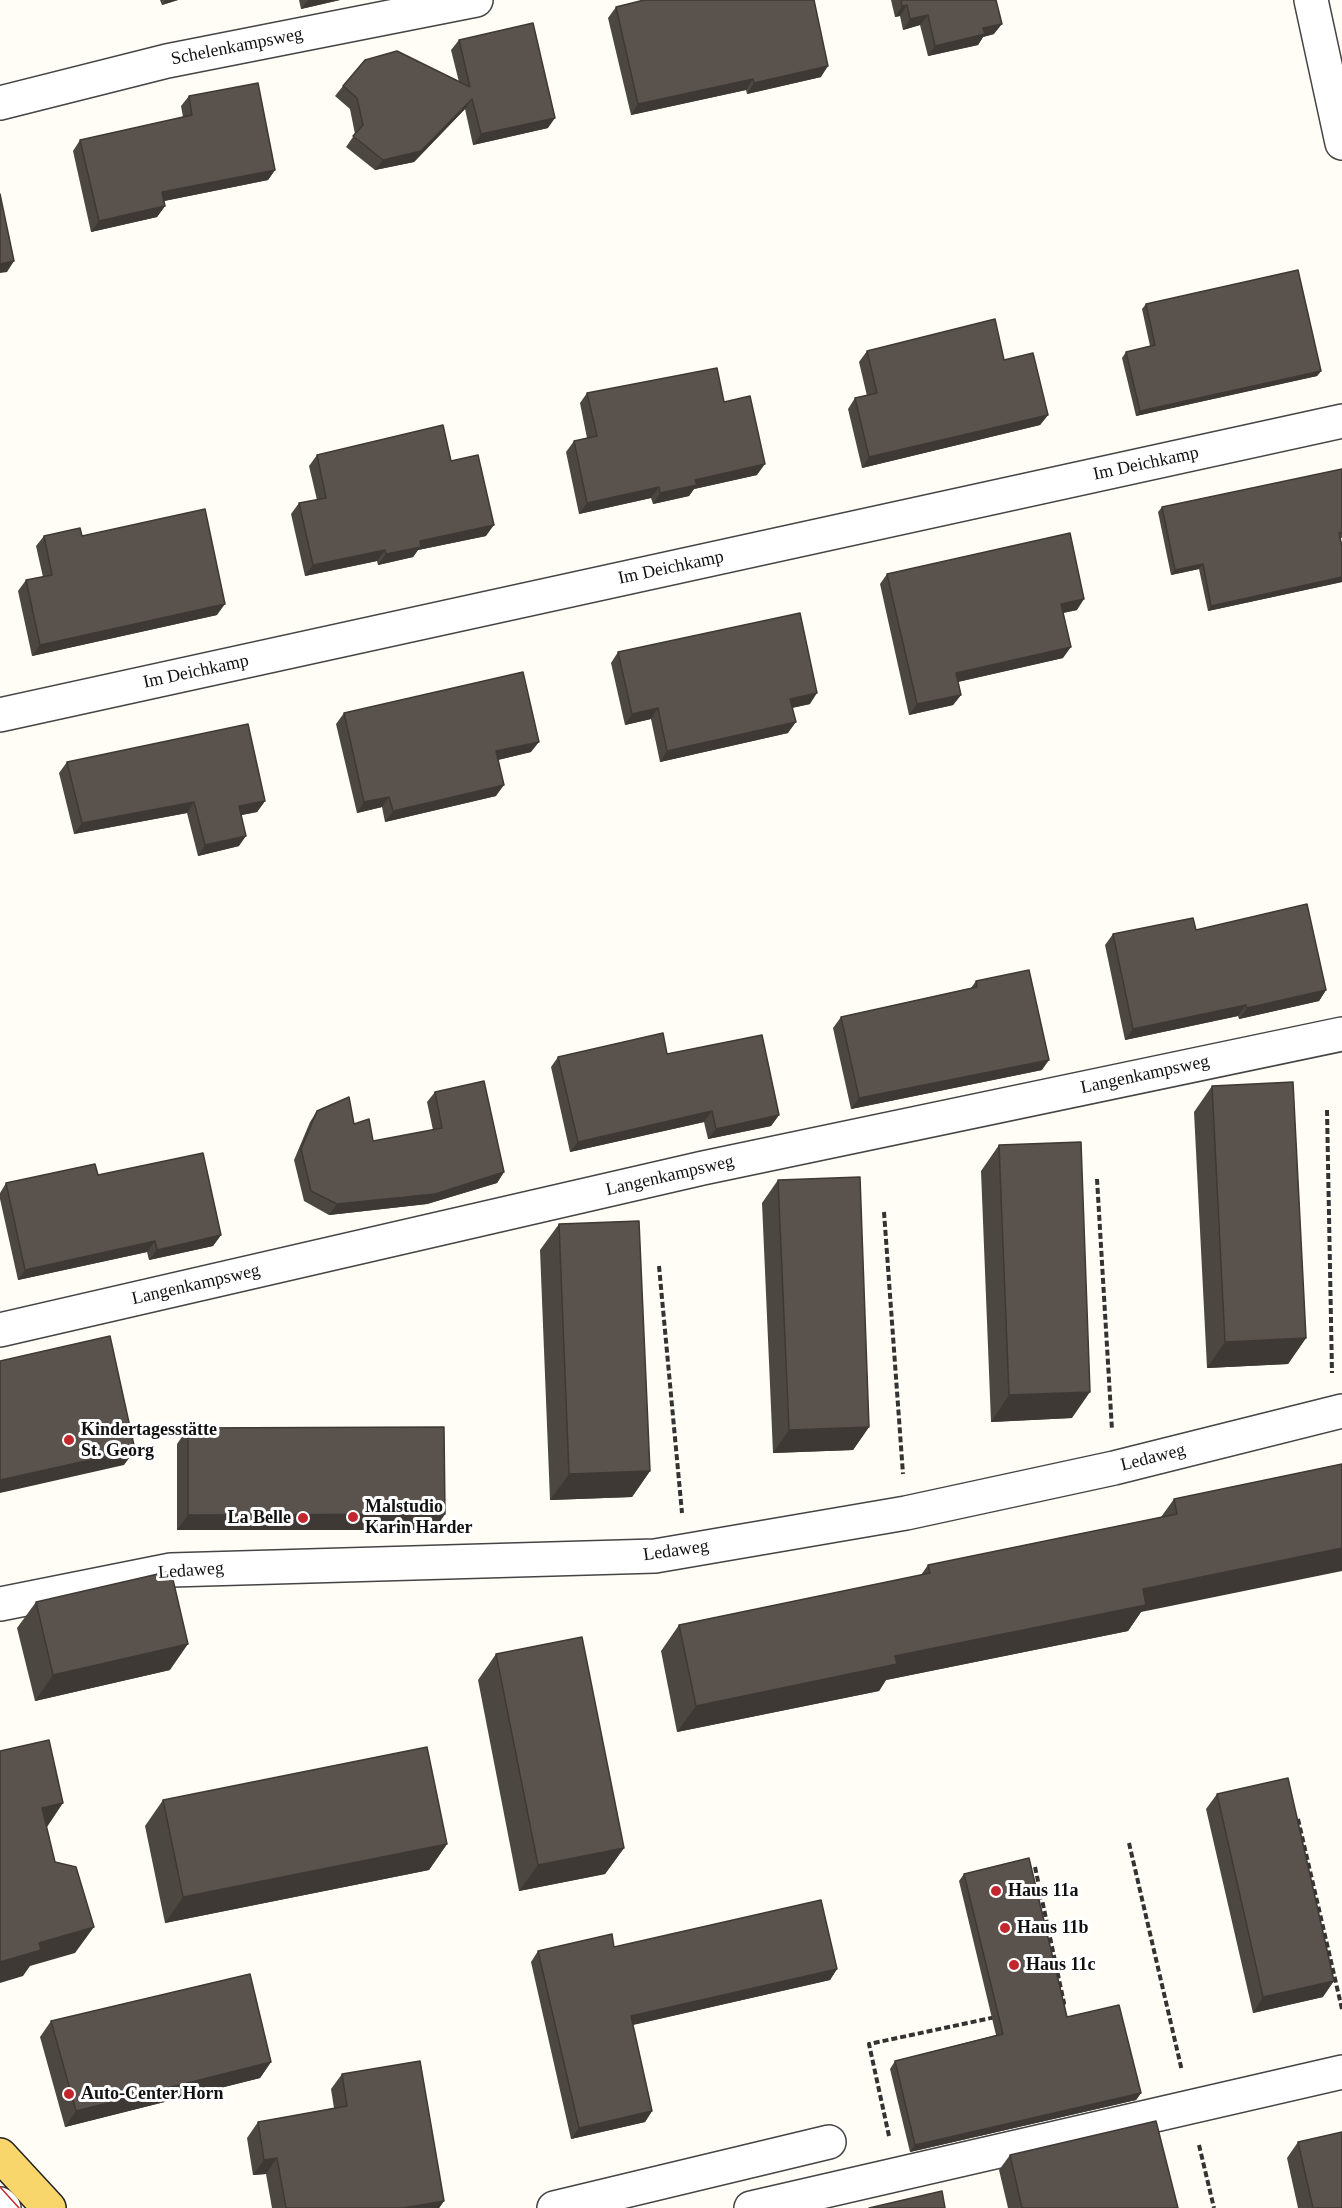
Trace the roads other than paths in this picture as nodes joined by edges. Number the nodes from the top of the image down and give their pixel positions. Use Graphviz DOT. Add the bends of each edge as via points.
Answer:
graph roads {
  1 [pos="476,0"];
  2 [pos="1311,0"];
  3 [pos="0,103"];
  4 [pos="1342,143"];
  5 [pos="1342,421"];
  6 [pos="0,715"];
  7 [pos="1342,1034"];
  8 [pos="0,1330"];
  9 [pos="1337,1412"];
  10 [pos="0,1604"];
  11 [pos="1342,2072"];
  12 [pos="829,2142"];
  13 [pos="0,2155"];
  14 [pos="0,2204"];
  15 [pos="3,2208"];
  16 [pos="49,2208"];
  17 [pos="554,2208"];
  18 [pos="751,2208"];
  1 -- 3 [label="street, Schelenkampsweg" via="167,61"];
  2 -- 4 [label="street"];
  5 -- 6 [label="street, Im Deichkamp"];
  7 -- 8 [label="street, Langenkampsweg" via="702,1168"];
  9 -- 10 [label="street, Ledaweg" via="1114,1468 906,1513 655,1556 171,1570"];
  11 -- 18 [label="street"];
  12 -- 17 [label="street"];
  13 -- 16 [label="main road"];
  14 -- 15 [label="street"];
}
